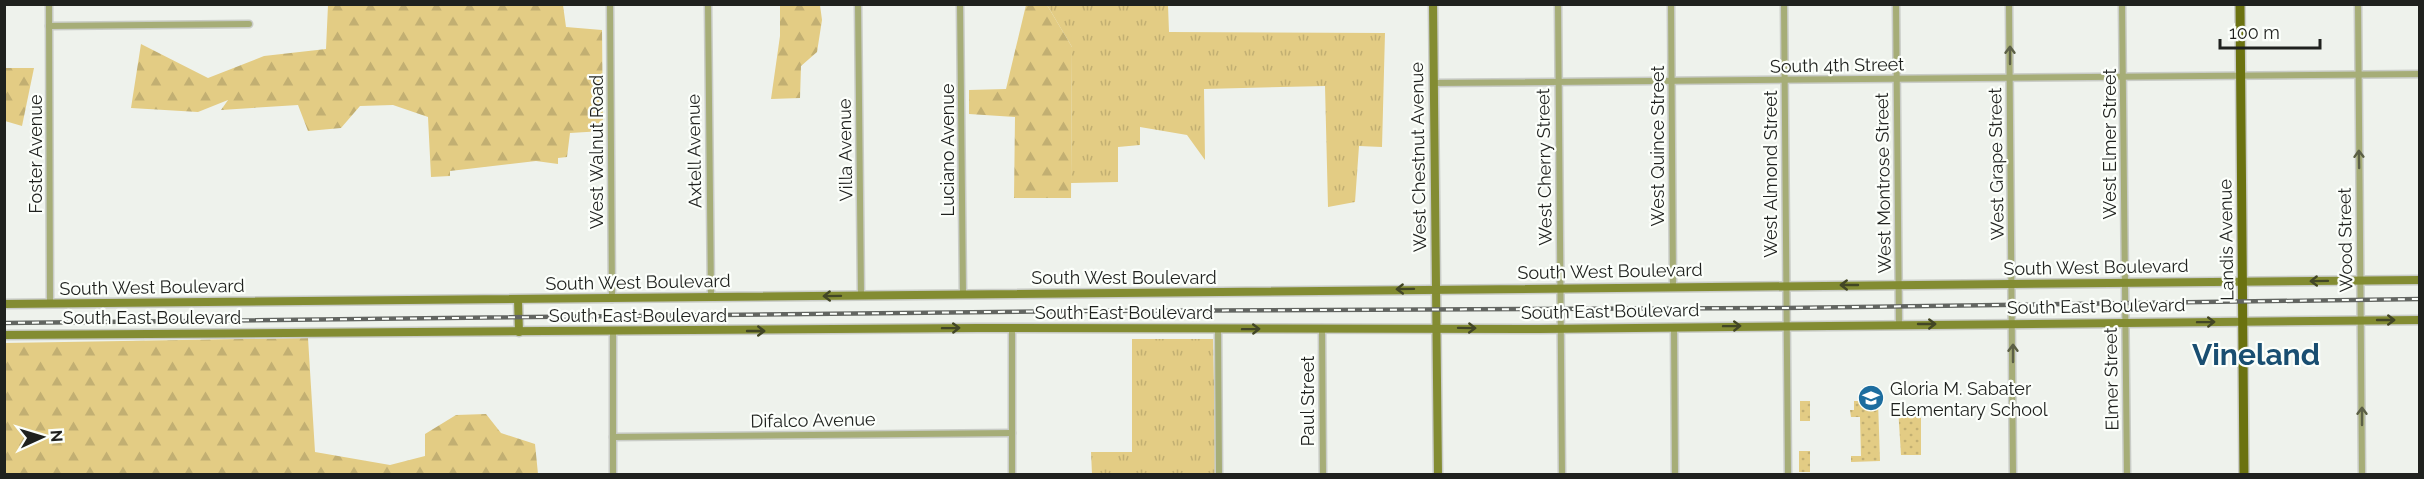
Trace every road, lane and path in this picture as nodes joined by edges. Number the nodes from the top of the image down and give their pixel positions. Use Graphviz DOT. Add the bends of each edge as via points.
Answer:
graph roads {
  1 [pos="49,4"];
  2 [pos="610,4"];
  3 [pos="708,4"];
  4 [pos="858,4"];
  5 [pos="960,4"];
  6 [pos="1433,4"];
  7 [pos="1558,4"];
  8 [pos="1671,4"];
  9 [pos="1784,4"];
  10 [pos="1896,4"];
  11 [pos="2009,4"];
  12 [pos="2122,4"];
  13 [pos="2240,4"];
  14 [pos="2358,4"];
  15 [pos="249,24"];
  16 [pos="49,26"];
  17 [pos="2359,74"];
  18 [pos="2420,74"];
  19 [pos="2241,76"];
  20 [pos="2123,77"];
  21 [pos="2010,78"];
  22 [pos="1897,79"];
  23 [pos="1785,80"];
  24 [pos="1672,81"];
  25 [pos="1434,82"];
  26 [pos="1558,82"];
  27 [pos="2361,280"];
  28 [pos="2420,280"];
  29 [pos="2243,282"];
  30 [pos="2125,284"];
  31 [pos="1899,285"];
  32 [pos="2012,285"];
  33 [pos="1673,286"];
  34 [pos="1786,286"];
  35 [pos="1561,288"];
  36 [pos="1436,289"];
  37 [pos="861,295"];
  38 [pos="963,295"];
  39 [pos="711,297"];
  40 [pos="612,299"];
  41 [pos="518,300"];
  42 [pos="4,304"];
  43 [pos="50,304"];
  44 [pos="2361,320"];
  45 [pos="2420,320"];
  46 [pos="2243,321"];
  47 [pos="2125,322"];
  48 [pos="2013,323"];
  49 [pos="1899,324"];
  50 [pos="1786,325"];
  51 [pos="1674,327"];
  52 [pos="1012,328"];
  53 [pos="1322,328"];
  54 [pos="1437,328"];
  55 [pos="1561,328"];
  56 [pos="1218,329"];
  57 [pos="519,332"];
  58 [pos="614,332"];
  59 [pos="4,335"];
  60 [pos="1012,433"];
  61 [pos="613,437"];
  62 [pos="613,474"];
  63 [pos="1012,474"];
  64 [pos="1219,474"];
  65 [pos="1323,474"];
  66 [pos="1438,474"];
  67 [pos="1563,474"];
  68 [pos="1675,474"];
  69 [pos="1788,474"];
  70 [pos="2013,474"];
  71 [pos="2127,474"];
  72 [pos="2244,474"];
  73 [pos="2362,474"];
  1 -- 16 [label="street, Foster Avenue"];
  2 -- 40 [label="street, West Walnut Road"];
  3 -- 39 [label="street, Axtell Avenue"];
  4 -- 37 [label="street, Villa Avenue"];
  5 -- 38 [label="street, Luciano Avenue"];
  6 -- 25 [label="main road, West Chestnut Avenue"];
  7 -- 26 [label="street, West Cherry Street"];
  8 -- 24 [label="street, West Quince Street"];
  9 -- 23 [label="street, West Almond Street"];
  10 -- 22 [label="street, West Montrose Street"];
  21 -- 11 [label="street, West Grape Street, one-way"];
  12 -- 20 [label="street, West Elmer Street"];
  13 -- 19 [label="main road, Landis Avenue"];
  14 -- 17 [label="street, Wood Street"];
  15 -- 16 [label="street"];
  16 -- 43 [label="street, Foster Avenue"];
  17 -- 18 [label="street, South 4th Street"];
  17 -- 19 [label="street, South 4th Street"];
  27 -- 17 [label="street, Wood Street, one-way"];
  19 -- 20 [label="street, South 4th Street"];
  19 -- 29 [label="main road, Landis Avenue"];
  20 -- 21 [label="street, South 4th Street"];
  20 -- 30 [label="street, West Elmer Street"];
  21 -- 22 [label="street, South 4th Street"];
  21 -- 32 [label="street, West Grape Street"];
  22 -- 23 [label="street, South 4th Street"];
  22 -- 31 [label="street, West Montrose Street"];
  23 -- 24 [label="street, South 4th Street"];
  23 -- 34 [label="street, West Almond Street"];
  24 -- 26 [label="street, South 4th Street"];
  24 -- 33 [label="street, West Quince Street"];
  25 -- 26 [label="street, South 4th Street"];
  25 -- 36 [label="main road, West Chestnut Avenue"];
  26 -- 35 [label="street, West Cherry Street"];
  27 -- 28 [label="main road, South West Boulevard"];
  27 -- 29 [label="main road, South West Boulevard, one-way"];
  27 -- 44 [label="street, Wood Street"];
  29 -- 30 [label="main road, South West Boulevard"];
  29 -- 46 [label="main road, Landis Avenue"];
  30 -- 32 [label="main road, South West Boulevard"];
  30 -- 47 [label="street, Elmer Street"];
  31 -- 32 [label="main road, South West Boulevard"];
  31 -- 34 [label="main road, South West Boulevard, one-way"];
  31 -- 49 [label="street, West Montrose Street"];
  32 -- 48 [label="street, West Grape Street"];
  33 -- 34 [label="main road, South West Boulevard"];
  33 -- 35 [label="main road, South West Boulevard"];
  34 -- 50 [label="street, West Almond Street"];
  35 -- 36 [label="main road, South West Boulevard"];
  35 -- 55 [label="street, West Cherry Street"];
  36 -- 38 [label="main road, South West Boulevard, one-way"];
  36 -- 54 [label="main road, West Chestnut Avenue"];
  37 -- 38 [label="main road, South West Boulevard"];
  37 -- 39 [label="main road, South West Boulevard, one-way"];
  39 -- 40 [label="main road, South West Boulevard"];
  40 -- 41 [label="main road, South West Boulevard"];
  41 -- 43 [label="main road, South West Boulevard"];
  41 -- 57 [label="main road"];
  42 -- 43 [label="main road, South West Boulevard"];
  44 -- 45 [label="main road, South East Boulevard, one-way"];
  44 -- 46 [label="main road, South East Boulevard"];
  73 -- 44 [label="street, Wood Street, one-way"];
  47 -- 46 [label="main road, South East Boulevard, one-way"];
  46 -- 72 [label="main road, Landis Avenue"];
  47 -- 48 [label="main road, South East Boulevard"];
  47 -- 71 [label="street, Elmer Street"];
  49 -- 48 [label="main road, South East Boulevard, one-way"];
  70 -- 48 [label="street, West Grape Street, one-way"];
  49 -- 50 [label="main road, South East Boulevard"];
  51 -- 50 [label="main road, South East Boulevard, one-way"];
  50 -- 69 [label="street, West Almond Street"];
  51 -- 55 [label="main road, South East Boulevard"];
  51 -- 68 [label="street"];
  52 -- 56 [label="main road, South East Boulevard"];
  58 -- 52 [label="main road, South East Boulevard, one-way"];
  52 -- 60 [label="street"];
  53 -- 54 [label="main road, South East Boulevard"];
  56 -- 53 [label="main road, South East Boulevard, one-way"];
  53 -- 65 [label="street, Paul Street"];
  54 -- 55 [label="main road, South East Boulevard, one-way"];
  54 -- 66 [label="main road, West Chestnut Avenue"];
  55 -- 67 [label="street, West Cherry Street"];
  56 -- 64 [label="street"];
  57 -- 58 [label="main road, South East Boulevard"];
  57 -- 59 [label="main road, South East Boulevard"];
  58 -- 61 [label="street"];
  60 -- 61 [label="street, Difalco Avenue"];
  60 -- 63 [label="street"];
  61 -- 62 [label="street"];
}
